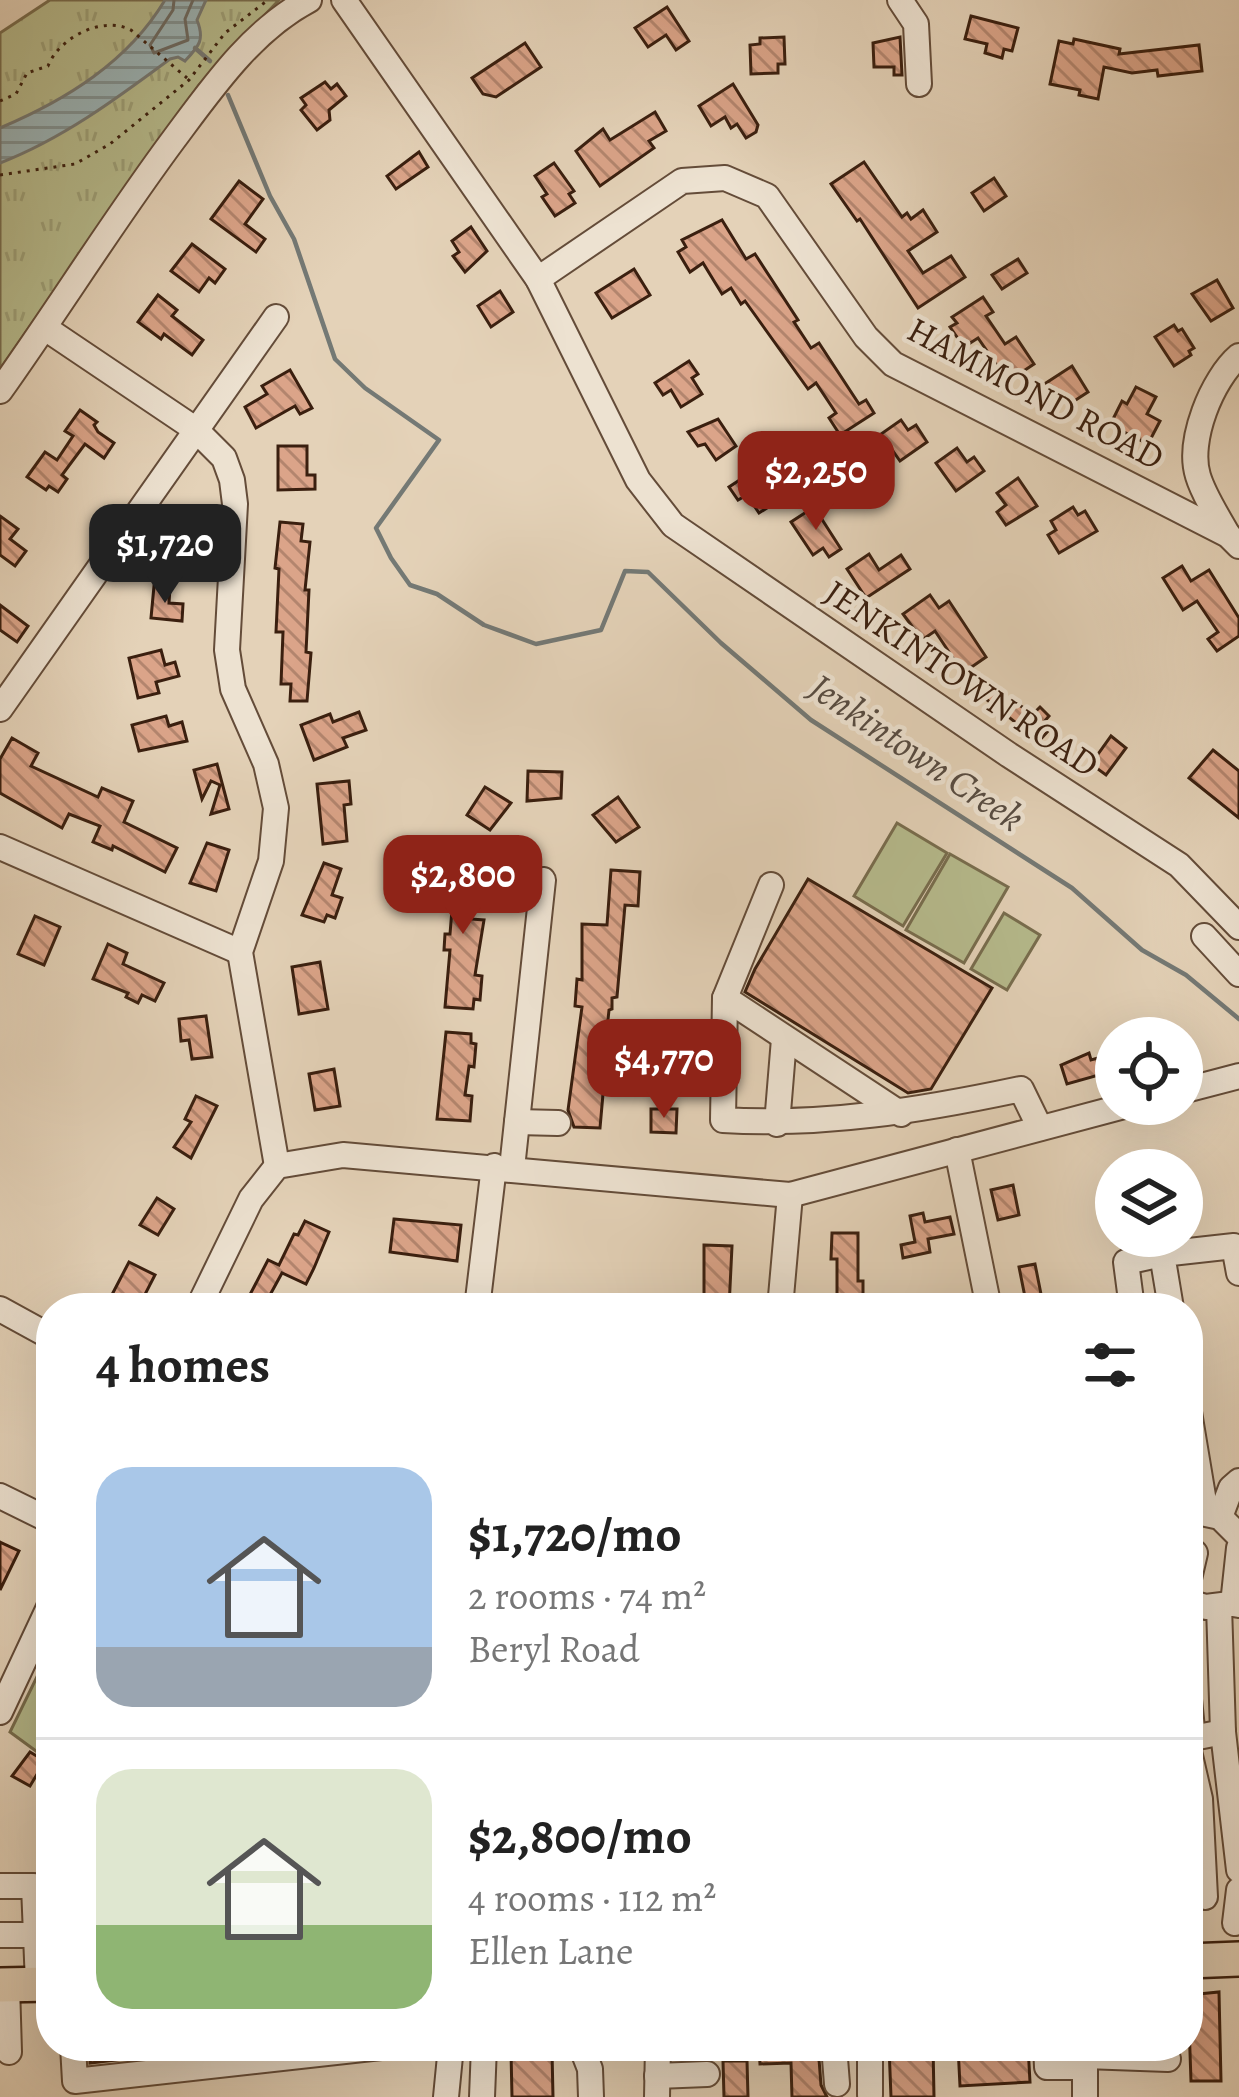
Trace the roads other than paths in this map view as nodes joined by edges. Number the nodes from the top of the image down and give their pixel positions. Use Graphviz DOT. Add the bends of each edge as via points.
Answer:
graph roads {
  1 [pos="309,0"];
  2 [pos="344,0"];
  3 [pos="900,0"];
  4 [pos="919,84"];
  5 [pos="538,279"];
  6 [pos="276,317"];
  7 [pos="45,328"];
  8 [pos="1239,356"];
  9 [pos="0,392"];
  10 [pos="195,430"];
  11 [pos="1233,541"];
  12 [pos="0,709"];
  13 [pos="0,848"];
  14 [pos="543,880"];
  15 [pos="771,885"];
  16 [pos="1239,927"];
  17 [pos="1204,936"];
  18 [pos="240,952"];
  19 [pos="1239,974"];
  20 [pos="725,998"];
  21 [pos="784,1039"];
  22 [pos="1239,1076"];
  23 [pos="1203,1085"];
  24 [pos="901,1114"];
  25 [pos="1095,1114"];
  26 [pos="517,1122"];
  27 [pos="558,1123"];
  28 [pos="777,1124"];
  29 [pos="1040,1128"];
  30 [pos="957,1150"];
  31 [pos="277,1166"];
  32 [pos="503,1167"];
  33 [pos="790,1195"];
  34 [pos="1203,1249"];
  35 [pos="1148,1257"];
  36 [pos="1162,1257"];
  37 [pos="1239,1273"];
  38 [pos="206,1293"];
  39 [pos="480,1293"];
  40 [pos="781,1293"];
  41 [pos="986,1293"];
  42 [pos="1130,1293"];
  43 [pos="1168,1293"];
  44 [pos="0,1309"];
  45 [pos="36,1329"];
  46 [pos="1239,1481"];
  47 [pos="0,1496"];
  48 [pos="36,1514"];
  49 [pos="1205,1517"];
  50 [pos="1239,1536"];
  51 [pos="1239,1549"];
  52 [pos="1230,1605"];
  53 [pos="36,1635"];
  54 [pos="0,1712"];
  55 [pos="1223,1732"];
  56 [pos="1203,1737"];
  57 [pos="1239,1870"];
  58 [pos="1203,1872"];
  59 [pos="0,1886"];
  60 [pos="1239,1890"];
  61 [pos="1204,1897"];
  62 [pos="1238,1930"];
  63 [pos="0,1935"];
  64 [pos="34,1935"];
  65 [pos="1239,1959"];
  66 [pos="1203,1960"];
  67 [pos="31,1977"];
  68 [pos="9,2052"];
  69 [pos="74,2061"];
  70 [pos="255,2061"];
  71 [pos="450,2061"];
  72 [pos="483,2061"];
  73 [pos="587,2061"];
  74 [pos="835,2061"];
  75 [pos="870,2061"];
  76 [pos="1085,2061"];
  77 [pos="707,2074"];
  78 [pos="837,2084"];
  79 [pos="657,2087"];
  80 [pos="870,2095"];
  81 [pos="446,2097"];
  82 [pos="482,2097"];
  83 [pos="591,2097"];
  84 [pos="1084,2097"];
  1 -- 7 [label="street" via="259,36 211,89"];
  2 -- 5 [label="street, JENKINTOWN ROAD"];
  3 -- 4 [label="street" via="916,24"];
  5 -- 11 [label="street, HAMMOND ROAD" via="682,181 725,178 767,196 892,364"];
  5 -- 16 [label="street, JENKINTOWN ROAD" via="638,480 674,525 1179,865"];
  6 -- 10 [label="street"];
  7 -- 9 [label="street"];
  7 -- 10 [label="street"];
  8 -- 11 [label="street" via="1202,413 1196,473"];
  10 -- 12 [label="street"];
  10 -- 18 [label="street" via="224,458 232,479 226,650 276,808 271,861"];
  13 -- 18 [label="street"];
  14 -- 26 [label="street"];
  15 -- 20 [label="street"];
  17 -- 19 [label="street"];
  18 -- 31 [label="street"];
  20 -- 21 [label="street"];
  20 -- 28 [label="street" via="723,1120"];
  21 -- 24 [label="street"];
  21 -- 28 [label="street"];
  22 -- 23 [label="street"];
  24 -- 28 [label="street"];
  24 -- 29 [label="street" via="1021,1089"];
  25 -- 29 [label="street"];
  26 -- 27 [label="street"];
  26 -- 32 [label="street"];
  29 -- 30 [label="street"];
  30 -- 33 [label="street"];
  30 -- 41 [label="street"];
  31 -- 32 [label="street" via="343,1155"];
  31 -- 38 [label="street" via="251,1199"];
  32 -- 33 [label="street"];
  32 -- 39 [label="street"];
  33 -- 40 [label="street"];
  34 -- 37 [label="street" via="1234,1246"];
  35 -- 42 [label="street" via="1126,1262"];
  36 -- 43 [label="street"];
  44 -- 45 [label="street"];
  46 -- 49 [label="street"];
  47 -- 48 [label="street"];
  49 -- 50 [label="street"];
  51 -- 52 [label="street"];
  52 -- 55 [label="street"];
  53 -- 54 [label="street"];
  55 -- 56 [label="street"];
  55 -- 57 [label="street"];
  58 -- 61 [label="street"];
  59 -- 64 [label="street" via="34,1886"];
  60 -- 62 [label="street"];
  63 -- 64 [label="street"];
  64 -- 67 [label="street"];
  65 -- 66 [label="main road"];
  67 -- 68 [label="street"];
  69 -- 70 [label="street" via="75,2081"];
  71 -- 81 [label="street"];
  72 -- 82 [label="street"];
  73 -- 83 [label="street"];
  74 -- 78 [label="street"];
  75 -- 80 [label="street"];
  76 -- 84 [label="street"];
  77 -- 79 [label="street"];
}
